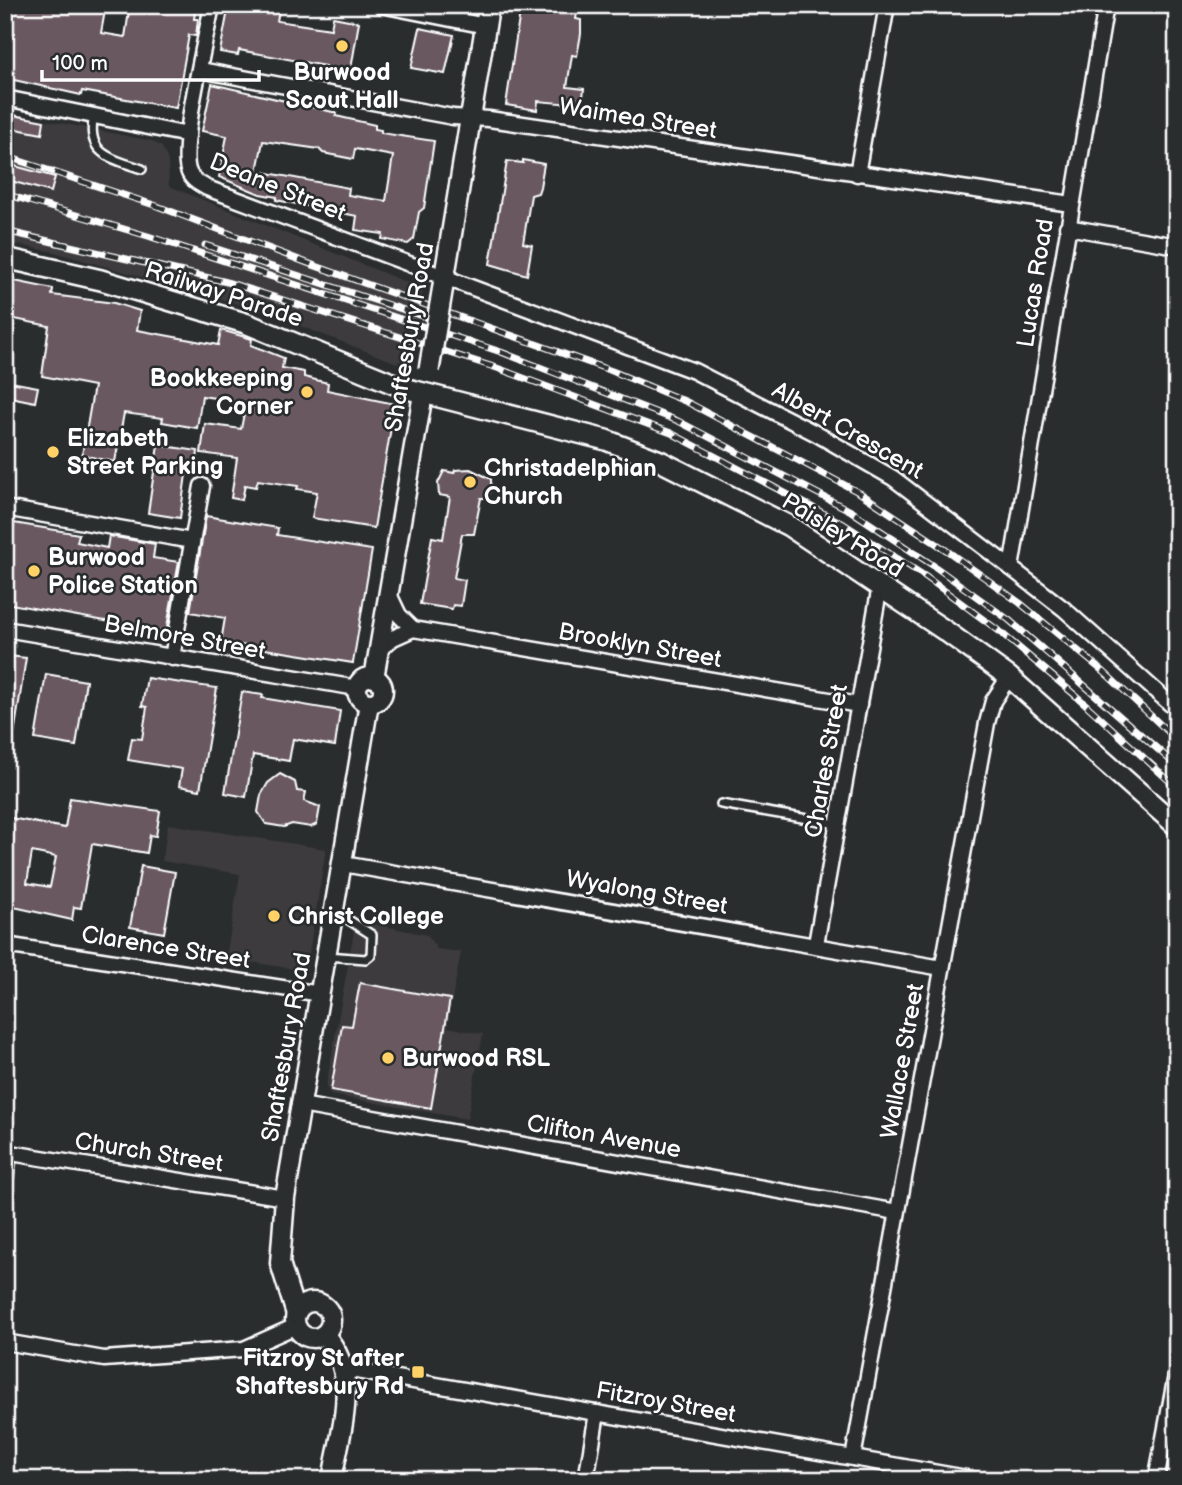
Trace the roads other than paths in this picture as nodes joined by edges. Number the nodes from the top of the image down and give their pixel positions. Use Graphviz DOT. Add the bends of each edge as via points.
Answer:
graph roads {
  1 [pos="212,5"];
  2 [pos="381,5"];
  3 [pos="489,5"];
  4 [pos="887,5"];
  5 [pos="1106,5"];
  6 [pos="486,26"];
  7 [pos="200,71"];
  8 [pos="5,99"];
  9 [pos="94,115"];
  10 [pos="471,118"];
  11 [pos="188,135"];
  12 [pos="142,169"];
  13 [pos="857,174"];
  14 [pos="1071,204"];
  15 [pos="1067,227"];
  16 [pos="1177,246"];
  17 [pos="5,258"];
  18 [pos="444,282"];
  19 [pos="423,394"];
  20 [pos="202,486"];
  21 [pos="5,508"];
  22 [pos="192,541"];
  23 [pos="1011,568"];
  24 [pos="880,586"];
  25 [pos="389,594"];
  26 [pos="5,629"];
  27 [pos="413,629"];
  28 [pos="379,650"];
  29 [pos="172,658"];
  30 [pos="1009,677"];
  31 [pos="374,678"];
  32 [pos="357,688"];
  33 [pos="369,704"];
  34 [pos="859,705"];
  35 [pos="1177,710"];
  36 [pos="721,804"];
  37 [pos="838,824"];
  38 [pos="1177,826"];
  39 [pos="343,863"];
  40 [pos="335,911"];
  41 [pos="816,944"];
  42 [pos="5,945"];
  43 [pos="327,956"];
  44 [pos="942,968"];
  45 [pos="321,994"];
  46 [pos="302,1105"];
  47 [pos="5,1152"];
  48 [pos="285,1198"];
  49 [pos="897,1212"];
  50 [pos="282,1234"];
  51 [pos="313,1301"];
  52 [pos="296,1320"];
  53 [pos="324,1335"];
  54 [pos="5,1342"];
  55 [pos="345,1369"];
  56 [pos="1177,1370"];
  57 [pos="597,1413"];
  58 [pos="853,1458"];
  59 [pos="331,1480"];
  60 [pos="586,1480"];
  61 [pos="978,1480"];
  62 [pos="1156,1480"];
  1 -- 7 [label="street"];
  2 -- 6 [label="street"];
  3 -- 6 [label="main road, Shaftesbury Road"];
  4 -- 13 [label="street"];
  5 -- 14 [label="street, Lucas Road"];
  6 -- 10 [label="main road, Shaftesbury Road"];
  7 -- 10 [label="street, Waimea Street"];
  7 -- 11 [label="street"];
  8 -- 9 [label="street, Deane Street"];
  9 -- 11 [label="street, Deane Street"];
  9 -- 12 [label="lane" via="93,143 105,156"];
  10 -- 13 [label="street, Waimea Street"];
  10 -- 18 [label="main road, Shaftesbury Road"];
  11 -- 18 [label="street, Deane Street" via="189,173 207,188"];
  13 -- 14 [label="street, Waimea Street"];
  14 -- 15 [label="street, Lucas Road"];
  15 -- 16 [label="street"];
  15 -- 23 [label="street, Lucas Road"];
  17 -- 19 [label="main road, Railway Parade" via="102,280 246,323"];
  18 -- 19 [label="main road, Shaftesbury Road, bridge"];
  18 -- 23 [label="street, Albert Crescent" via="616,340 706,377 893,478"];
  19 -- 24 [label="main road, Paisley Road" via="606,440 660,461 789,526"];
  19 -- 25 [label="street, Shaftesbury Road"];
  20 -- 22 [label="street"];
  21 -- 22 [label="street"];
  22 -- 29 [label="street"];
  23 -- 35 [label="street, Albert Crescent"];
  24 -- 30 [label="main road, Paisley Road"];
  24 -- 34 [label="street, Charles Street"];
  25 -- 27 [label="street" via="399,615"];
  25 -- 28 [label="street, Shaftesbury Road"];
  26 -- 29 [label="street, Belmore Street"];
  27 -- 28 [label="street"];
  27 -- 34 [label="street, Brooklyn Street"];
  28 -- 31 [label="street, Shaftesbury Road"];
  29 -- 32 [label="street, Belmore Street"];
  30 -- 38 [label="main road, Paisley Road"];
  30 -- 44 [label="street, Wallace Street" via="993,701 987,723"];
  31 -- 32 [label="street" via="362,680"];
  31 -- 33 [label="street" via="383,693"];
  32 -- 33 [label="street" via="360,700"];
  33 -- 39 [label="street, Shaftesbury Road"];
  34 -- 37 [label="street, Charles Street"];
  36 -- 37 [label="lane"];
  37 -- 41 [label="street, Charles Street"];
  39 -- 40 [label="street, Shaftesbury Road"];
  39 -- 41 [label="street, Wyalong Street"];
  40 -- 43 [label="street, Shaftesbury Road"];
  40 -- 43 [label="lane" via="368,931 373,947 366,959"];
  41 -- 44 [label="street, Wyalong Street"];
  42 -- 45 [label="street, Clarence Street"];
  43 -- 45 [label="street, Shaftesbury Road"];
  44 -- 49 [label="street, Wallace Street"];
  45 -- 46 [label="street, Shaftesbury Road"];
  46 -- 48 [label="street, Shaftesbury Road"];
  46 -- 49 [label="street, Clifton Avenue"];
  47 -- 48 [label="street, Church Street"];
  48 -- 50 [label="street, Shaftesbury Road"];
  49 -- 58 [label="street, Wallace Street"];
  50 -- 51 [label="street, Shaftesbury Road" via="296,1279"];
  50 -- 52 [label="street, Shaftesbury Road" via="280,1263"];
  51 -- 52 [label="street" via="302,1305"];
  51 -- 53 [label="street" via="324,1305 330,1314"];
  52 -- 53 [label="street" via="307,1337"];
  52 -- 54 [label="street" via="244,1349 104,1359"];
  53 -- 55 [label="street"];
  55 -- 57 [label="street, Fitzroy Street"];
  55 -- 59 [label="street" via="345,1406"];
  56 -- 62 [label="street"];
  57 -- 58 [label="street, Fitzroy Street"];
  57 -- 60 [label="street"];
  58 -- 61 [label="street, Fitzroy Street"];
}
